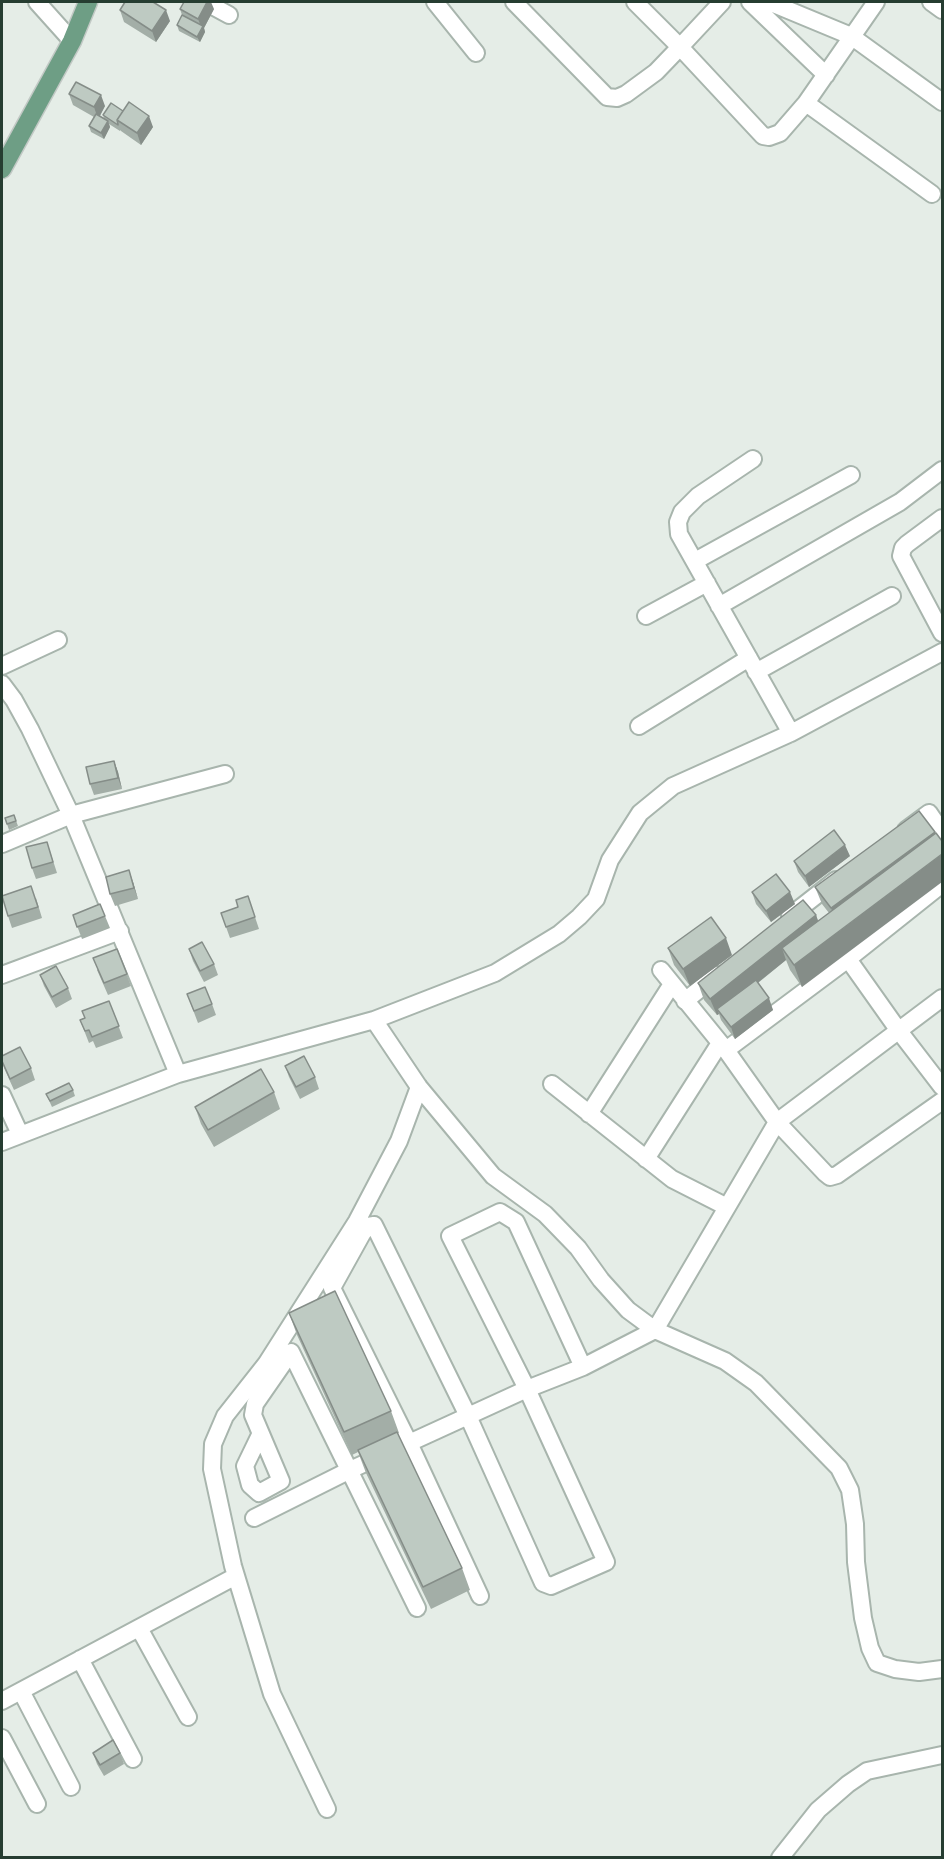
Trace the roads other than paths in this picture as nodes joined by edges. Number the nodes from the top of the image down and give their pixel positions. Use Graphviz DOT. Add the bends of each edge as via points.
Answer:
graph roads {
  1 [pos="37,2"];
  2 [pos="88,2"];
  3 [pos="205,2"];
  4 [pos="435,2"];
  5 [pos="514,2"];
  6 [pos="634,2"];
  7 [pos="722,2"];
  8 [pos="750,2"];
  9 [pos="774,2"];
  10 [pos="876,2"];
  11 [pos="931,2"];
  12 [pos="942,10"];
  13 [pos="229,15"];
  14 [pos="851,36"];
  15 [pos="72,41"];
  16 [pos="680,47"];
  17 [pos="476,53"];
  18 [pos="825,75"];
  19 [pos="942,102"];
  20 [pos="806,103"];
  21 [pos="2,170"];
  22 [pos="932,195"];
  23 [pos="753,459"];
  24 [pos="942,470"];
  25 [pos="851,474"];
  26 [pos="942,518"];
  27 [pos="695,561"];
  28 [pos="707,584"];
  29 [pos="892,596"];
  30 [pos="719,606"];
  31 [pos="646,616"];
  32 [pos="942,633"];
  33 [pos="58,640"];
  34 [pos="942,652"];
  35 [pos="753,665"];
  36 [pos="2,666"];
  37 [pos="2,684"];
  38 [pos="639,726"];
  39 [pos="790,733"];
  40 [pos="225,774"];
  41 [pos="71,815"];
  42 [pos="942,831"];
  43 [pos="892,840"];
  44 [pos="2,844"];
  45 [pos="846,873"];
  46 [pos="942,884"];
  47 [pos="774,929"];
  48 [pos="120,931"];
  49 [pos="848,958"];
  50 [pos="729,965"];
  51 [pos="661,970"];
  52 [pos="2,975"];
  53 [pos="672,984"];
  54 [pos="942,998"];
  55 [pos="685,1001"];
  56 [pos="374,1020"];
  57 [pos="899,1032"];
  58 [pos="723,1047"];
  59 [pos="178,1074"];
  60 [pos="552,1084"];
  61 [pos="419,1087"];
  62 [pos="942,1087"];
  63 [pos="2,1095"];
  64 [pos="942,1101"];
  65 [pos="589,1114"];
  66 [pos="777,1122"];
  67 [pos="20,1134"];
  68 [pos="2,1142"];
  69 [pos="646,1159"];
  70 [pos="727,1206"];
  71 [pos="332,1288"];
  72 [pos="654,1330"];
  73 [pos="291,1352"];
  74 [pos="583,1367"];
  75 [pos="527,1389"];
  76 [pos="468,1416"];
  77 [pos="260,1435"];
  78 [pos="409,1443"];
  79 [pos="350,1470"];
  80 [pos="254,1518"];
  81 [pos="236,1576"];
  82 [pos="480,1596"];
  83 [pos="417,1608"];
  84 [pos="139,1628"];
  85 [pos="80,1659"];
  86 [pos="942,1669"];
  87 [pos="21,1691"];
  88 [pos="2,1701"];
  89 [pos="188,1717"];
  90 [pos="2,1738"];
  91 [pos="942,1755"];
  92 [pos="134,1759"];
  93 [pos="71,1787"];
  94 [pos="37,1804"];
  95 [pos="327,1809"];
  96 [pos="780,1857"];
  1 -- 15 [label="street"];
  2 -- 15 [label="main road"];
  3 -- 13 [label="street"];
  4 -- 17 [label="street"];
  5 -- 16 [label="street" via="607,97 626,94 656,72"];
  6 -- 16 [label="street"];
  7 -- 16 [label="street"];
  8 -- 18 [label="street"];
  9 -- 14 [label="street"];
  10 -- 14 [label="street"];
  11 -- 12 [label="street"];
  14 -- 18 [label="street"];
  14 -- 19 [label="street"];
  15 -- 21 [label="main road"];
  16 -- 20 [label="street" via="763,136 780,133"];
  18 -- 20 [label="street"];
  20 -- 22 [label="street"];
  23 -- 27 [label="street" via="698,496 682,512 678,522 680,534"];
  24 -- 30 [label="street" via="900,502"];
  25 -- 27 [label="street"];
  26 -- 32 [label="street" via="907,544 901,556"];
  27 -- 28 [label="street"];
  28 -- 30 [label="street"];
  28 -- 31 [label="street"];
  29 -- 35 [label="street"];
  30 -- 35 [label="street"];
  33 -- 36 [label="street"];
  34 -- 39 [label="street"];
  35 -- 38 [label="street"];
  35 -- 39 [label="street"];
  37 -- 41 [label="street" via="30,729"];
  39 -- 56 [label="street" via="673,786 640,813 610,860 596,899 559,934 495,973"];
  40 -- 41 [label="street"];
  41 -- 44 [label="street"];
  41 -- 48 [label="street"];
  42 -- 43 [label="street" via="928,813"];
  45 -- 47 [label="street"];
  46 -- 49 [label="street"];
  48 -- 52 [label="street"];
  48 -- 59 [label="street"];
  49 -- 57 [label="street"];
  49 -- 58 [label="street"];
  50 -- 55 [label="street"];
  51 -- 53 [label="street"];
  53 -- 55 [label="street"];
  53 -- 65 [label="street"];
  54 -- 57 [label="street"];
  55 -- 58 [label="street"];
  56 -- 59 [label="street"];
  56 -- 61 [label="street"];
  57 -- 62 [label="street"];
  57 -- 66 [label="street"];
  58 -- 66 [label="street"];
  58 -- 69 [label="street"];
  59 -- 67 [label="street"];
  60 -- 65 [label="street"];
  61 -- 72 [label="street" via="493,1176 545,1214 628,1310"];
  61 -- 81 [label="street" via="399,1140 357,1221 266,1364 225,1416 213,1444 212,1469"];
  63 -- 67 [label="street"];
  64 -- 66 [label="street" via="830,1177"];
  65 -- 69 [label="street"];
  66 -- 70 [label="street"];
  67 -- 68 [label="street"];
  69 -- 70 [label="street" via="672,1179"];
  70 -- 72 [label="street"];
  71 -- 73 [label="street"];
  71 -- 76 [label="street" via="362,1234 374,1225"];
  71 -- 78 [label="street"];
  72 -- 74 [label="street"];
  72 -- 86 [label="street" via="725,1361 756,1383 839,1468 850,1490 863,1618 877,1663 919,1672"];
  73 -- 77 [label="street" via="255,1404 253,1415"];
  73 -- 79 [label="street"];
  74 -- 75 [label="street"];
  74 -- 75 [label="street" via="516,1222 500,1212 450,1236"];
  75 -- 76 [label="street"];
  75 -- 76 [label="street" via="606,1562 551,1586 543,1583"];
  76 -- 78 [label="street"];
  78 -- 79 [label="street"];
  78 -- 82 [label="street"];
  79 -- 80 [label="street"];
  79 -- 83 [label="street"];
  81 -- 84 [label="street"];
  81 -- 95 [label="street" via="272,1694"];
  84 -- 85 [label="street"];
  84 -- 89 [label="street"];
  85 -- 87 [label="street"];
  85 -- 92 [label="street"];
  87 -- 88 [label="street"];
  87 -- 93 [label="street"];
  90 -- 94 [label="street"];
  91 -- 96 [label="street" via="867,1771 818,1810"];
}
